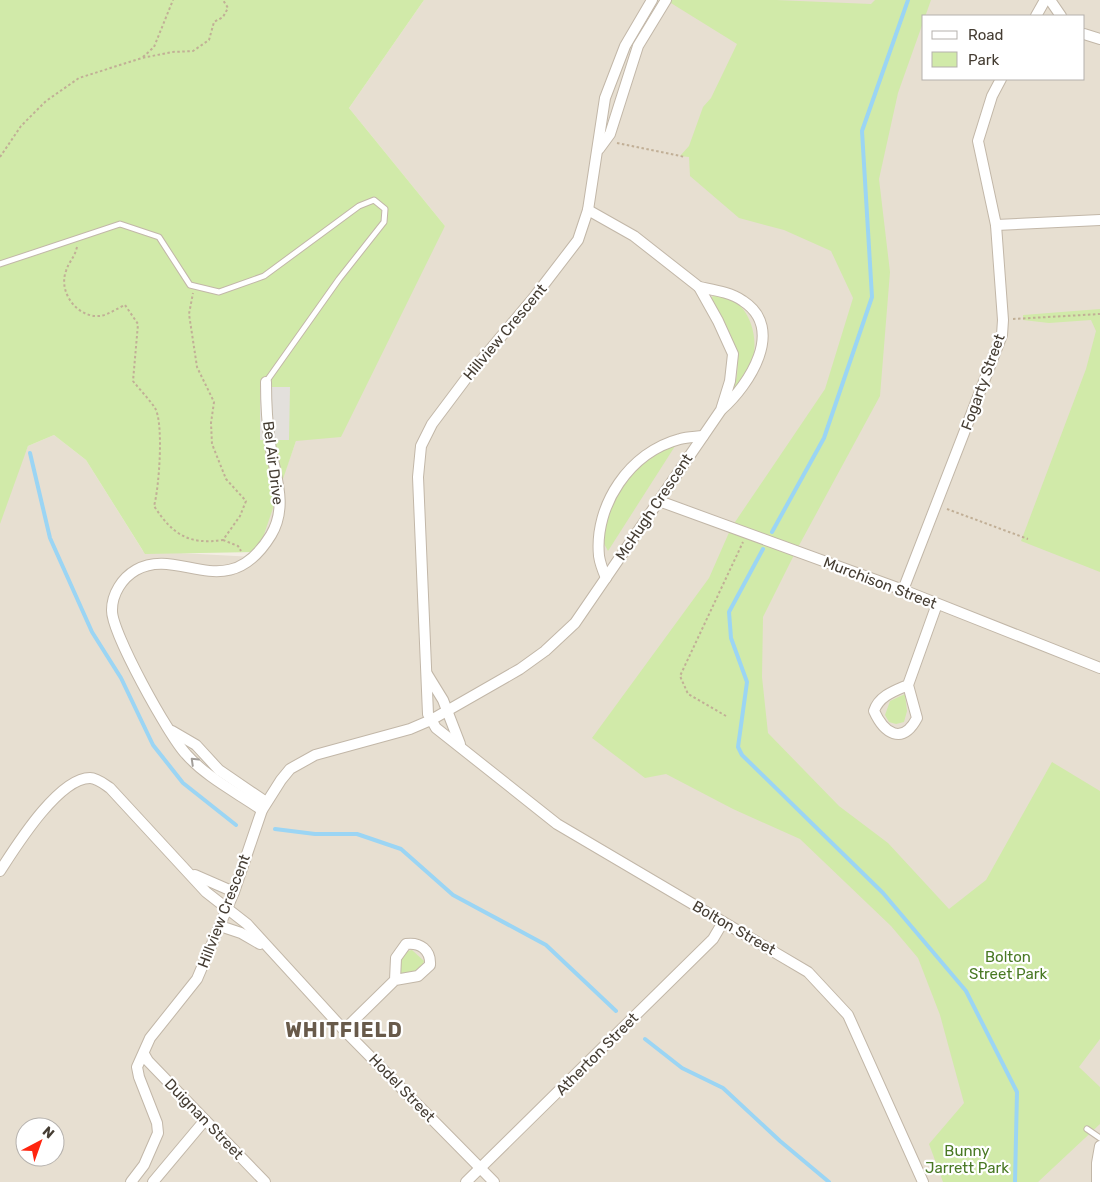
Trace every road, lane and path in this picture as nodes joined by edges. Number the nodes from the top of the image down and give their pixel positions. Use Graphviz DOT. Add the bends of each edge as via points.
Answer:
graph roads {
  1 [pos="173,0"];
  2 [pos="223,0"];
  3 [pos="652,0"];
  4 [pos="666,0"];
  5 [pos="1045,0"];
  6 [pos="1050,0"];
  7 [pos="1037,15"];
  8 [pos="1060,15"];
  9 [pos="1085,34"];
  10 [pos="1100,39"];
  11 [pos="142,58"];
  12 [pos="1000,80"];
  13 [pos="605,140"];
  14 [pos="597,152"];
  15 [pos="0,157"];
  16 [pos="685,158"];
  17 [pos="588,210"];
  18 [pos="1100,220"];
  19 [pos="996,225"];
  20 [pos="79,238"];
  21 [pos="0,264"];
  22 [pos="194,286"];
  23 [pos="698,287"];
  24 [pos="1100,314"];
  25 [pos="1003,320"];
  26 [pos="266,382"];
  27 [pos="721,410"];
  28 [pos="703,436"];
  29 [pos="659,501"];
  30 [pos="937,505"];
  31 [pos="747,533"];
  32 [pos="223,540"];
  33 [pos="1028,540"];
  34 [pos="246,562"];
  35 [pos="606,578"];
  36 [pos="903,590"];
  37 [pos="937,604"];
  38 [pos="1100,668"];
  39 [pos="427,674"];
  40 [pos="908,685"];
  41 [pos="447,710"];
  42 [pos="726,716"];
  43 [pos="431,720"];
  44 [pos="462,747"];
  45 [pos="264,806"];
  46 [pos="0,872"];
  47 [pos="190,872"];
  48 [pos="234,892"];
  49 [pos="227,908"];
  50 [pos="723,922"];
  51 [pos="220,926"];
  52 [pos="269,950"];
  53 [pos="395,980"];
  54 [pos="344,1030"];
  55 [pos="144,1054"];
  56 [pos="205,1120"];
  57 [pos="1087,1129"];
  58 [pos="1100,1138"];
  59 [pos="1100,1146"];
  60 [pos="480,1168"];
  61 [pos="131,1182"];
  62 [pos="153,1182"];
  63 [pos="265,1182"];
  64 [pos="466,1182"];
  65 [pos="494,1182"];
  66 [pos="923,1182"];
  67 [pos="1097,1182"];
  1 -- 11 [label="path" via="154,47"];
  2 -- 11 [label="path" via="228,8 224,17 214,22 209,40 192,52"];
  3 -- 14 [label="street, Hillview Crescent" via="625,46 605,98"];
  4 -- 13 [label="street" via="638,46 610,134"];
  5 -- 7 [label="street"];
  6 -- 8 [label="street"];
  9 -- 10 [label="street"];
  11 -- 15 [label="path" via="79,78 46,101 27,120"];
  12 -- 19 [label="street, Fogarty Street" via="978,141"];
  13 -- 14 [label="street"];
  13 -- 16 [label="path"];
  14 -- 17 [label="street, Hillview Crescent"];
  17 -- 23 [label="street, McHugh Crescent" via="634,236"];
  17 -- 39 [label="street, Hillview Crescent" via="578,240 565,259 468,376 432,424 421,446 418,477"];
  18 -- 19 [label="street"];
  19 -- 25 [label="street, Fogarty Street"];
  20 -- 21 [label="lane"];
  20 -- 22 [label="lane" via="120,224 159,237 190,285"];
  20 -- 32 [label="path" via="64,284 74,305 80,312 100,316 125,305 138,324 132,381 157,410 160,454 154,506 175,531 191,541"];
  22 -- 26 [label="lane" via="219,292 264,276 359,206 374,200 385,209 384,222"];
  22 -- 32 [label="path" via="189,314 191,332 197,367 214,402 212,444 226,479 246,500 240,516"];
  23 -- 27 [label="street, McHugh Crescent" via="733,354"];
  23 -- 27 [label="street, McHugh Crescent" via="722,292 745,302 753,310 762,333 759,358 753,372 733,400"];
  24 -- 25 [label="path"];
  25 -- 30 [label="street, Fogarty Street" via="1002,334"];
  26 -- 34 [label="street, Bel Air Drive" via="269,440 279,486 278,517 264,545"];
  27 -- 28 [label="street, McHugh Crescent"];
  28 -- 29 [label="street, McHugh Crescent"];
  28 -- 35 [label="street, McHugh Crescent" via="680,438 660,447 639,460 616,488 602,519 599,543 599,558"];
  29 -- 31 [label="street, Murchison Street"];
  29 -- 35 [label="street, McHugh Crescent"];
  30 -- 33 [label="path"];
  30 -- 36 [label="street, Fogarty Street"];
  31 -- 36 [label="street, Murchison Street"];
  31 -- 42 [label="path" via="680,676 688,694"];
  32 -- 34 [label="path" via="238,546"];
  34 -- 45 [label="street, Bel Air Drive" via="230,569 207,572 155,564 144,566 125,577 113,599 113,621 118,636 185,753 200,767"];
  35 -- 41 [label="street, McHugh Crescent" via="575,623 558,640 520,669"];
  36 -- 37 [label="street, Murchison Street"];
  37 -- 38 [label="street, Murchison Street"];
  37 -- 40 [label="street"];
  39 -- 41 [label="street, Hillview Crescent"];
  39 -- 43 [label="street, Hillview Crescent" via="427,705"];
  40 -- 40 [label="street" via="887,694 874,711 884,729 893,733 904,733 917,718"];
  41 -- 43 [label="street, Hillview Crescent"];
  41 -- 44 [label="street, Bolton Street"];
  43 -- 44 [label="street, Bolton Street" via="436,728"];
  43 -- 45 [label="street, Hillview Crescent" via="302,761 290,769"];
  44 -- 50 [label="street, Bolton Street" via="557,824"];
  45 -- 48 [label="street, Hillview Crescent"];
  46 -- 47 [label="street, Hodel Street" via="26,831 50,804 74,783 90,778 110,788"];
  47 -- 48 [label="street, Hodel Street"];
  47 -- 49 [label="street, Hodel Street" via="206,892"];
  48 -- 49 [label="street, Hillview Crescent"];
  49 -- 51 [label="street, Hillview Crescent"];
  49 -- 52 [label="street, Hodel Street"];
  50 -- 60 [label="street, Atherton Street" via="713,939"];
  50 -- 66 [label="street, Bolton Street" via="808,972 848,1015"];
  51 -- 52 [label="street, Hodel Street" via="241,933"];
  51 -- 55 [label="street, Hillview Crescent" via="190,991 154,1032"];
  52 -- 54 [label="street, Hodel Street"];
  53 -- 54 [label="street"];
  54 -- 60 [label="street, Hodel Street"];
  55 -- 56 [label="street, Duignan Street"];
  55 -- 61 [label="street, Hillview Crescent" via="137,1067 158,1133 144,1165"];
  56 -- 62 [label="street"];
  56 -- 63 [label="street, Duignan Street"];
  57 -- 58 [label="lane"];
  59 -- 67 [label="street" via="1096,1163"];
  60 -- 64 [label="street, Atherton Street"];
  60 -- 65 [label="street, Hodel Street"];
}
